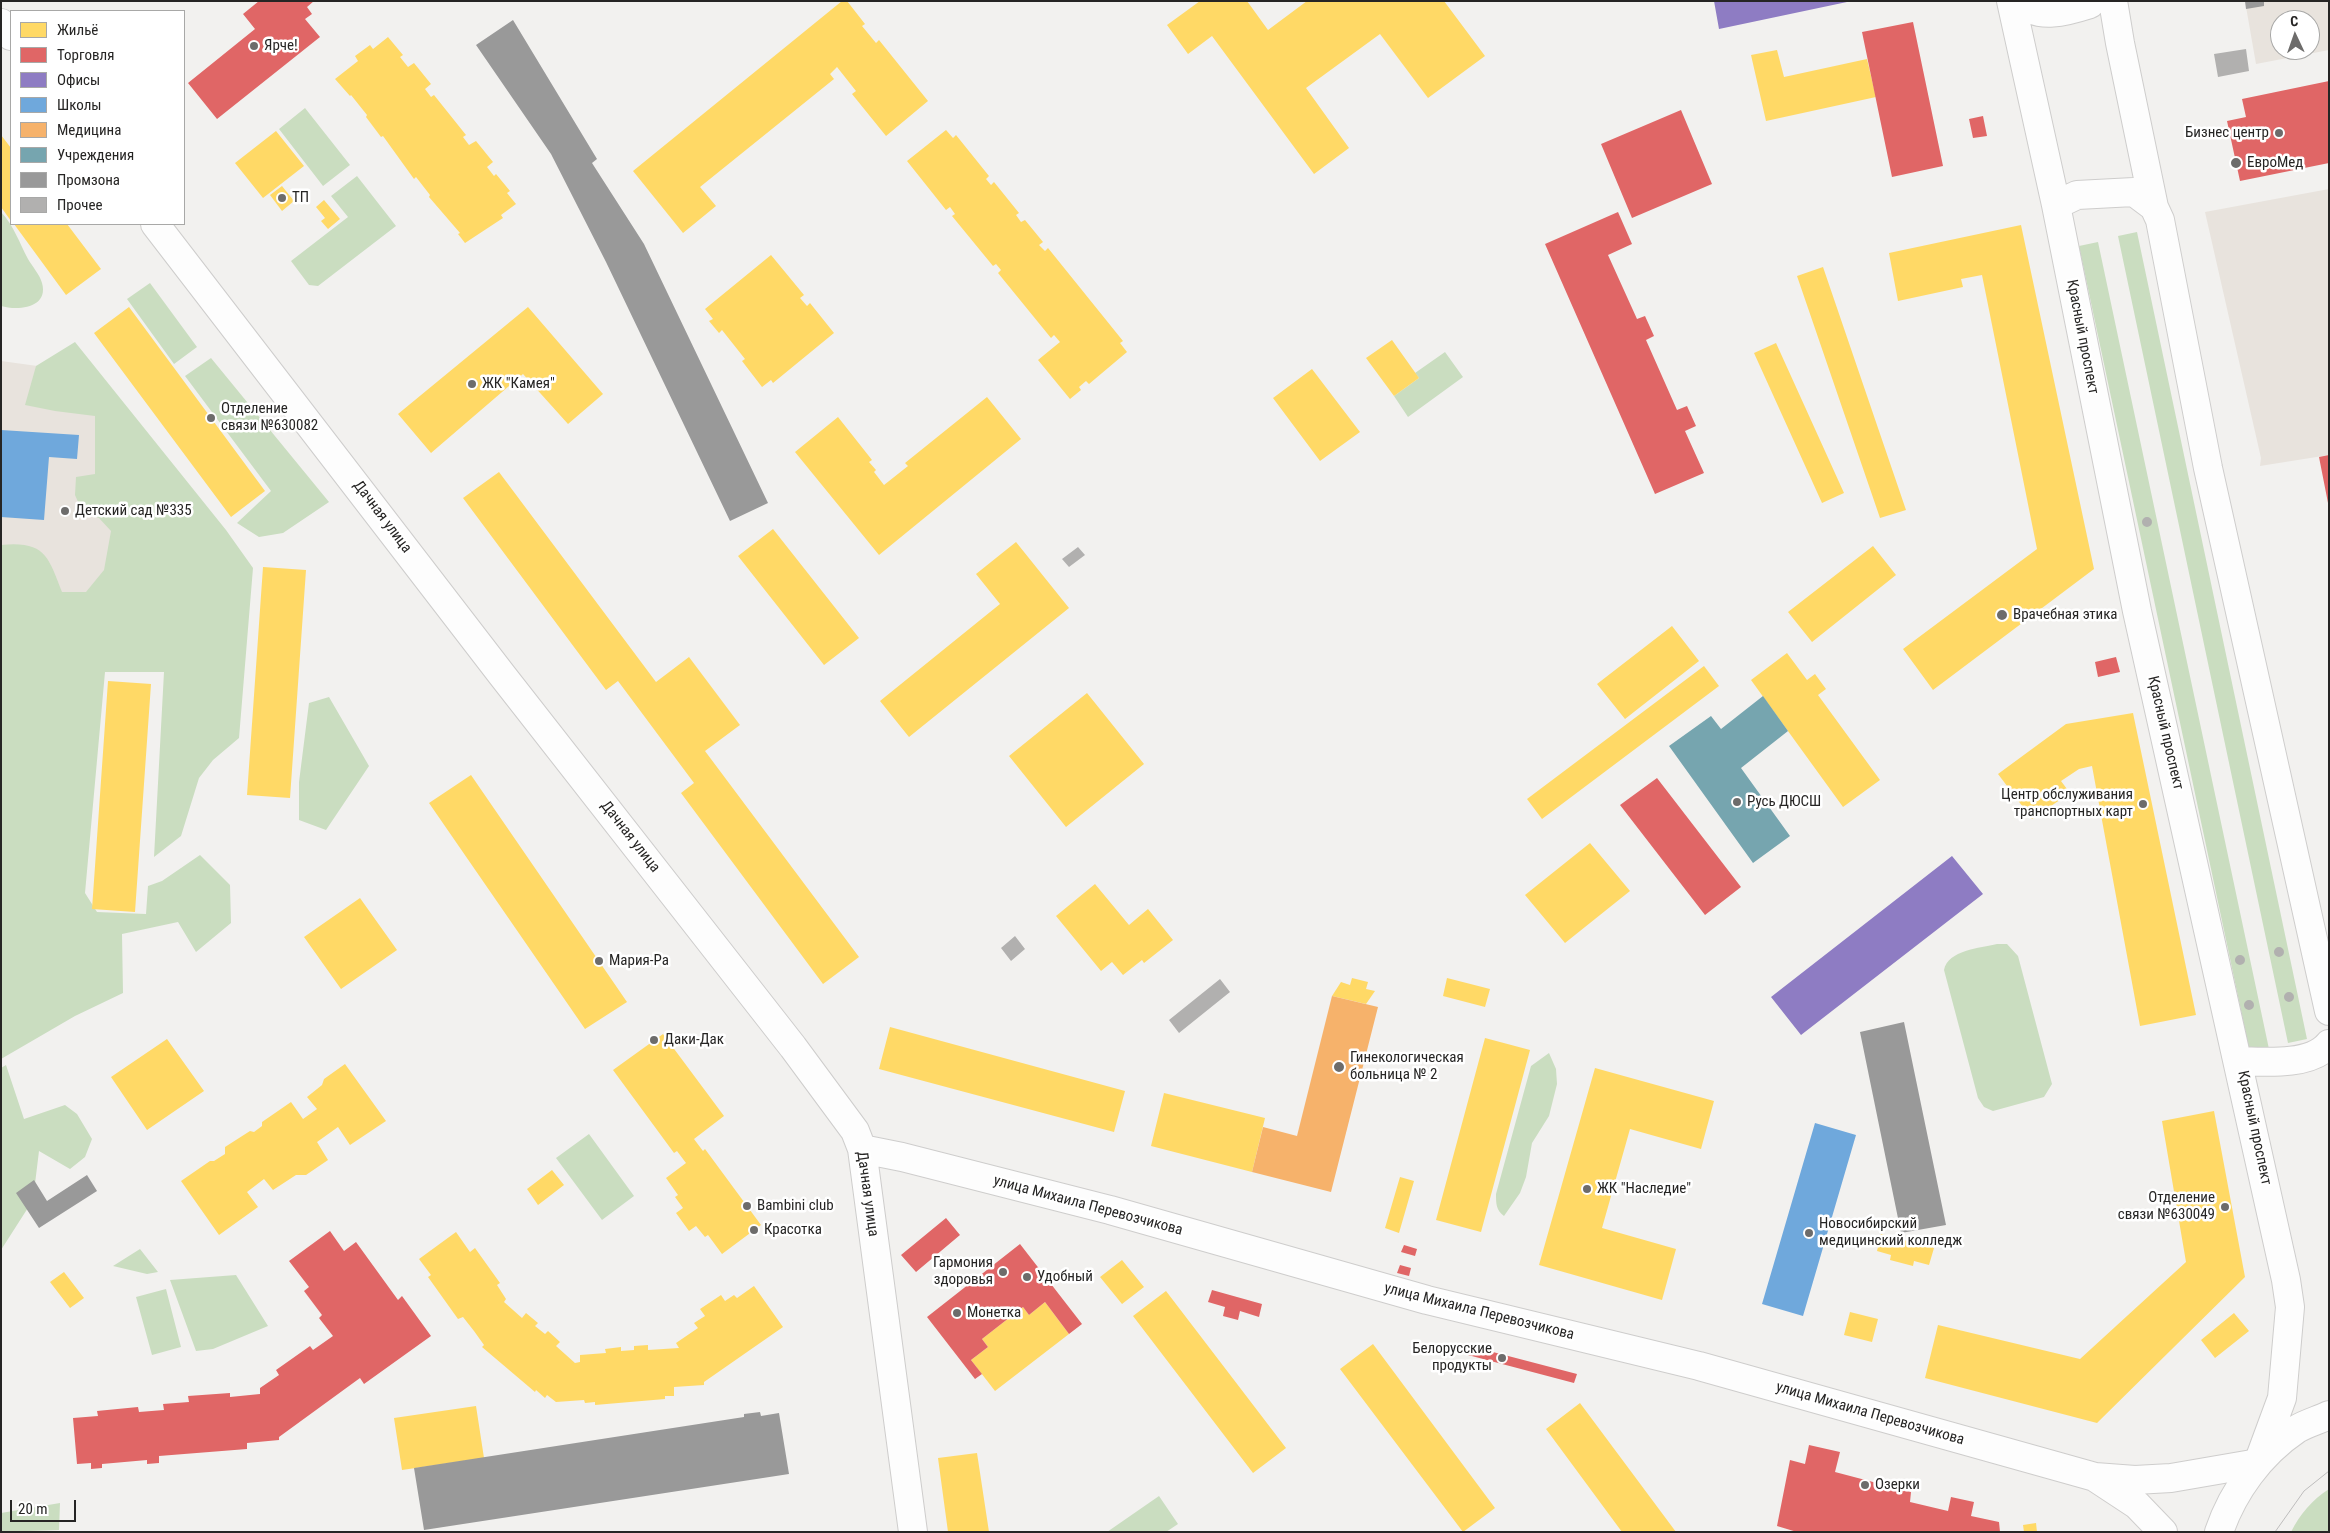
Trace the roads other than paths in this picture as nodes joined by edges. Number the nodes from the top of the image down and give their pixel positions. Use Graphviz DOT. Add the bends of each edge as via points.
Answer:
graph roads {
  1 [pos="2011,1"];
  2 [pos="2020,1"];
  3 [pos="2092,1"];
  4 [pos="2113,1"];
  5 [pos="1,23"];
  6 [pos="10,35"];
  7 [pos="2056,205"];
  8 [pos="2154,207"];
  9 [pos="156,225"];
  10 [pos="2329,1011"];
  11 [pos="2329,1044"];
  12 [pos="2239,1061"];
  13 [pos="862,1149"];
  14 [pos="2329,1415"];
  15 [pos="2258,1463"];
  16 [pos="2095,1477"];
  17 [pos="913,1532"];
  18 [pos="2163,1532"];
  19 [pos="2219,1532"];
  1 -- 7 [label="street, Красный проспект"];
  2 -- 3 [label="street" via="2027,9 2044,13 2064,12"];
  4 -- 8 [label="street"];
  5 -- 6 [label="street"];
  7 -- 8 [label="street" via="2077,195 2134,192"];
  7 -- 12 [label="street, Красный проспект" via="2137,611"];
  8 -- 10 [label="street" via="2160,220 2208,468"];
  9 -- 13 [label="street, Дачная улица" via="793,1046 855,1132"];
  11 -- 12 [label="street" via="2323,1051 2288,1062"];
  12 -- 15 [label="street, Красный проспект" via="2290,1307 2282,1398"];
  13 -- 16 [label="street, улица Михаила Перевозчикова" via="1110,1210 1436,1302 1699,1366"];
  13 -- 17 [label="street, Дачная улица"];
  14 -- 15 [label="street" via="2298,1429"];
  15 -- 16 [label="street" via="2172,1478"];
  15 -- 19 [label="street" via="2227,1507"];
  16 -- 18 [label="street" via="2137,1505"];
}
